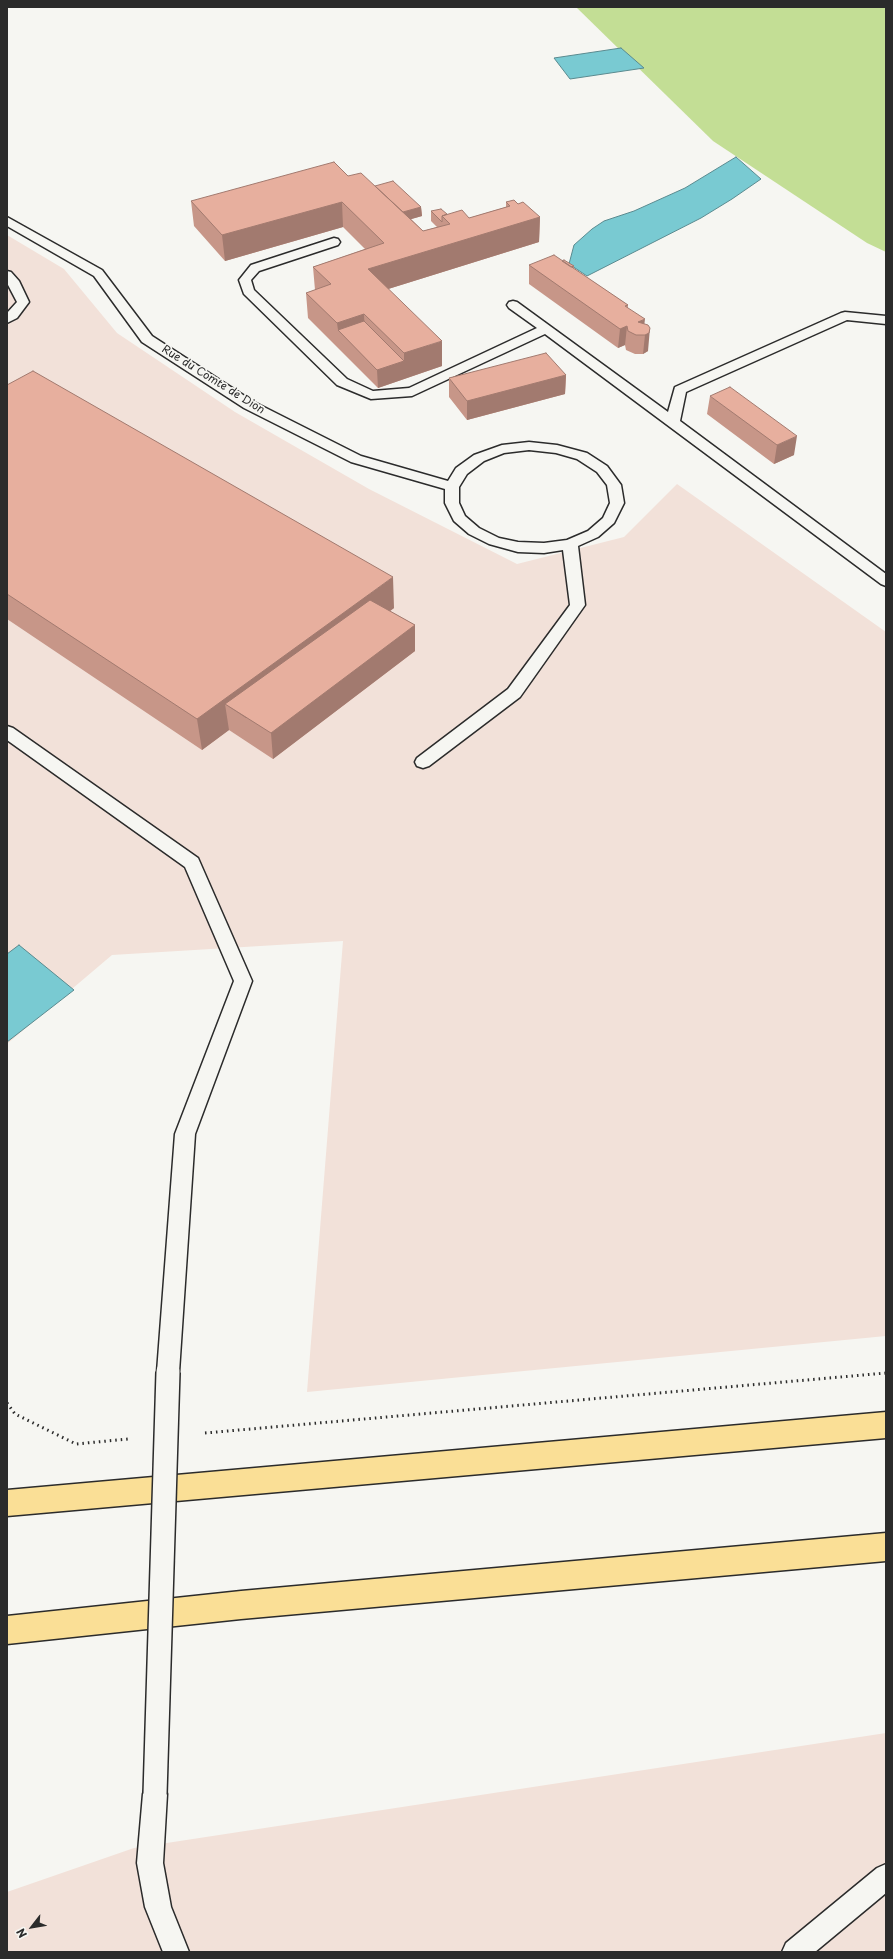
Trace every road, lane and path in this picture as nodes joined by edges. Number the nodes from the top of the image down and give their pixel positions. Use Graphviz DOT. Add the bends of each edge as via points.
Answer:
graph roads {
  1 [pos="7,221"];
  2 [pos="334,242"];
  3 [pos="7,275"];
  4 [pos="513,305"];
  5 [pos="7,319"];
  6 [pos="886,320"];
  7 [pos="546,330"];
  8 [pos="673,422"];
  9 [pos="452,487"];
  10 [pos="570,544"];
  11 [pos="886,581"];
  12 [pos="7,732"];
  13 [pos="423,762"];
  14 [pos="886,1373"];
  15 [pos="7,1403"];
  16 [pos="886,1426"];
  17 [pos="203,1433"];
  18 [pos="132,1439"];
  19 [pos="7,1503"];
  20 [pos="886,1547"];
  21 [pos="7,1630"];
  22 [pos="886,1877"];
  23 [pos="176,1952"];
  24 [pos="795,1952"];
  1 -- 9 [label="lane, Rue du Comte de Dion" via="98,273 147,339 248,405 356,459"];
  2 -- 7 [label="lane" via="255,268 245,280 248,292 342,382 371,395 412,392"];
  3 -- 5 [label="lane" via="15,284 23,302"];
  4 -- 7 [label="lane"];
  6 -- 8 [label="lane" via="845,316 680,390"];
  7 -- 8 [label="lane"];
  8 -- 11 [label="lane"];
  9 -- 10 [label="lane" via="452,503 459,518 474,531 494,541 518,547 544,548"];
  9 -- 10 [label="lane" via="461,471 479,458 502,449 529,446 557,448 582,456 602,469 614,485 617,503 609,520 593,534"];
  10 -- 13 [label="lane" via="578,605 514,693"];
  12 -- 23 [label="lane, bridge" via="192,863 243,981 185,1134 168,1372 155,1794 150,1863 158,1908"];
  14 -- 17 [label="path"];
  15 -- 18 [label="path" via="15,1414 76,1444"];
  16 -- 19 [label="main road"];
  20 -- 21 [label="main road" via="249,1605"];
  22 -- 24 [label="lane"];
}
